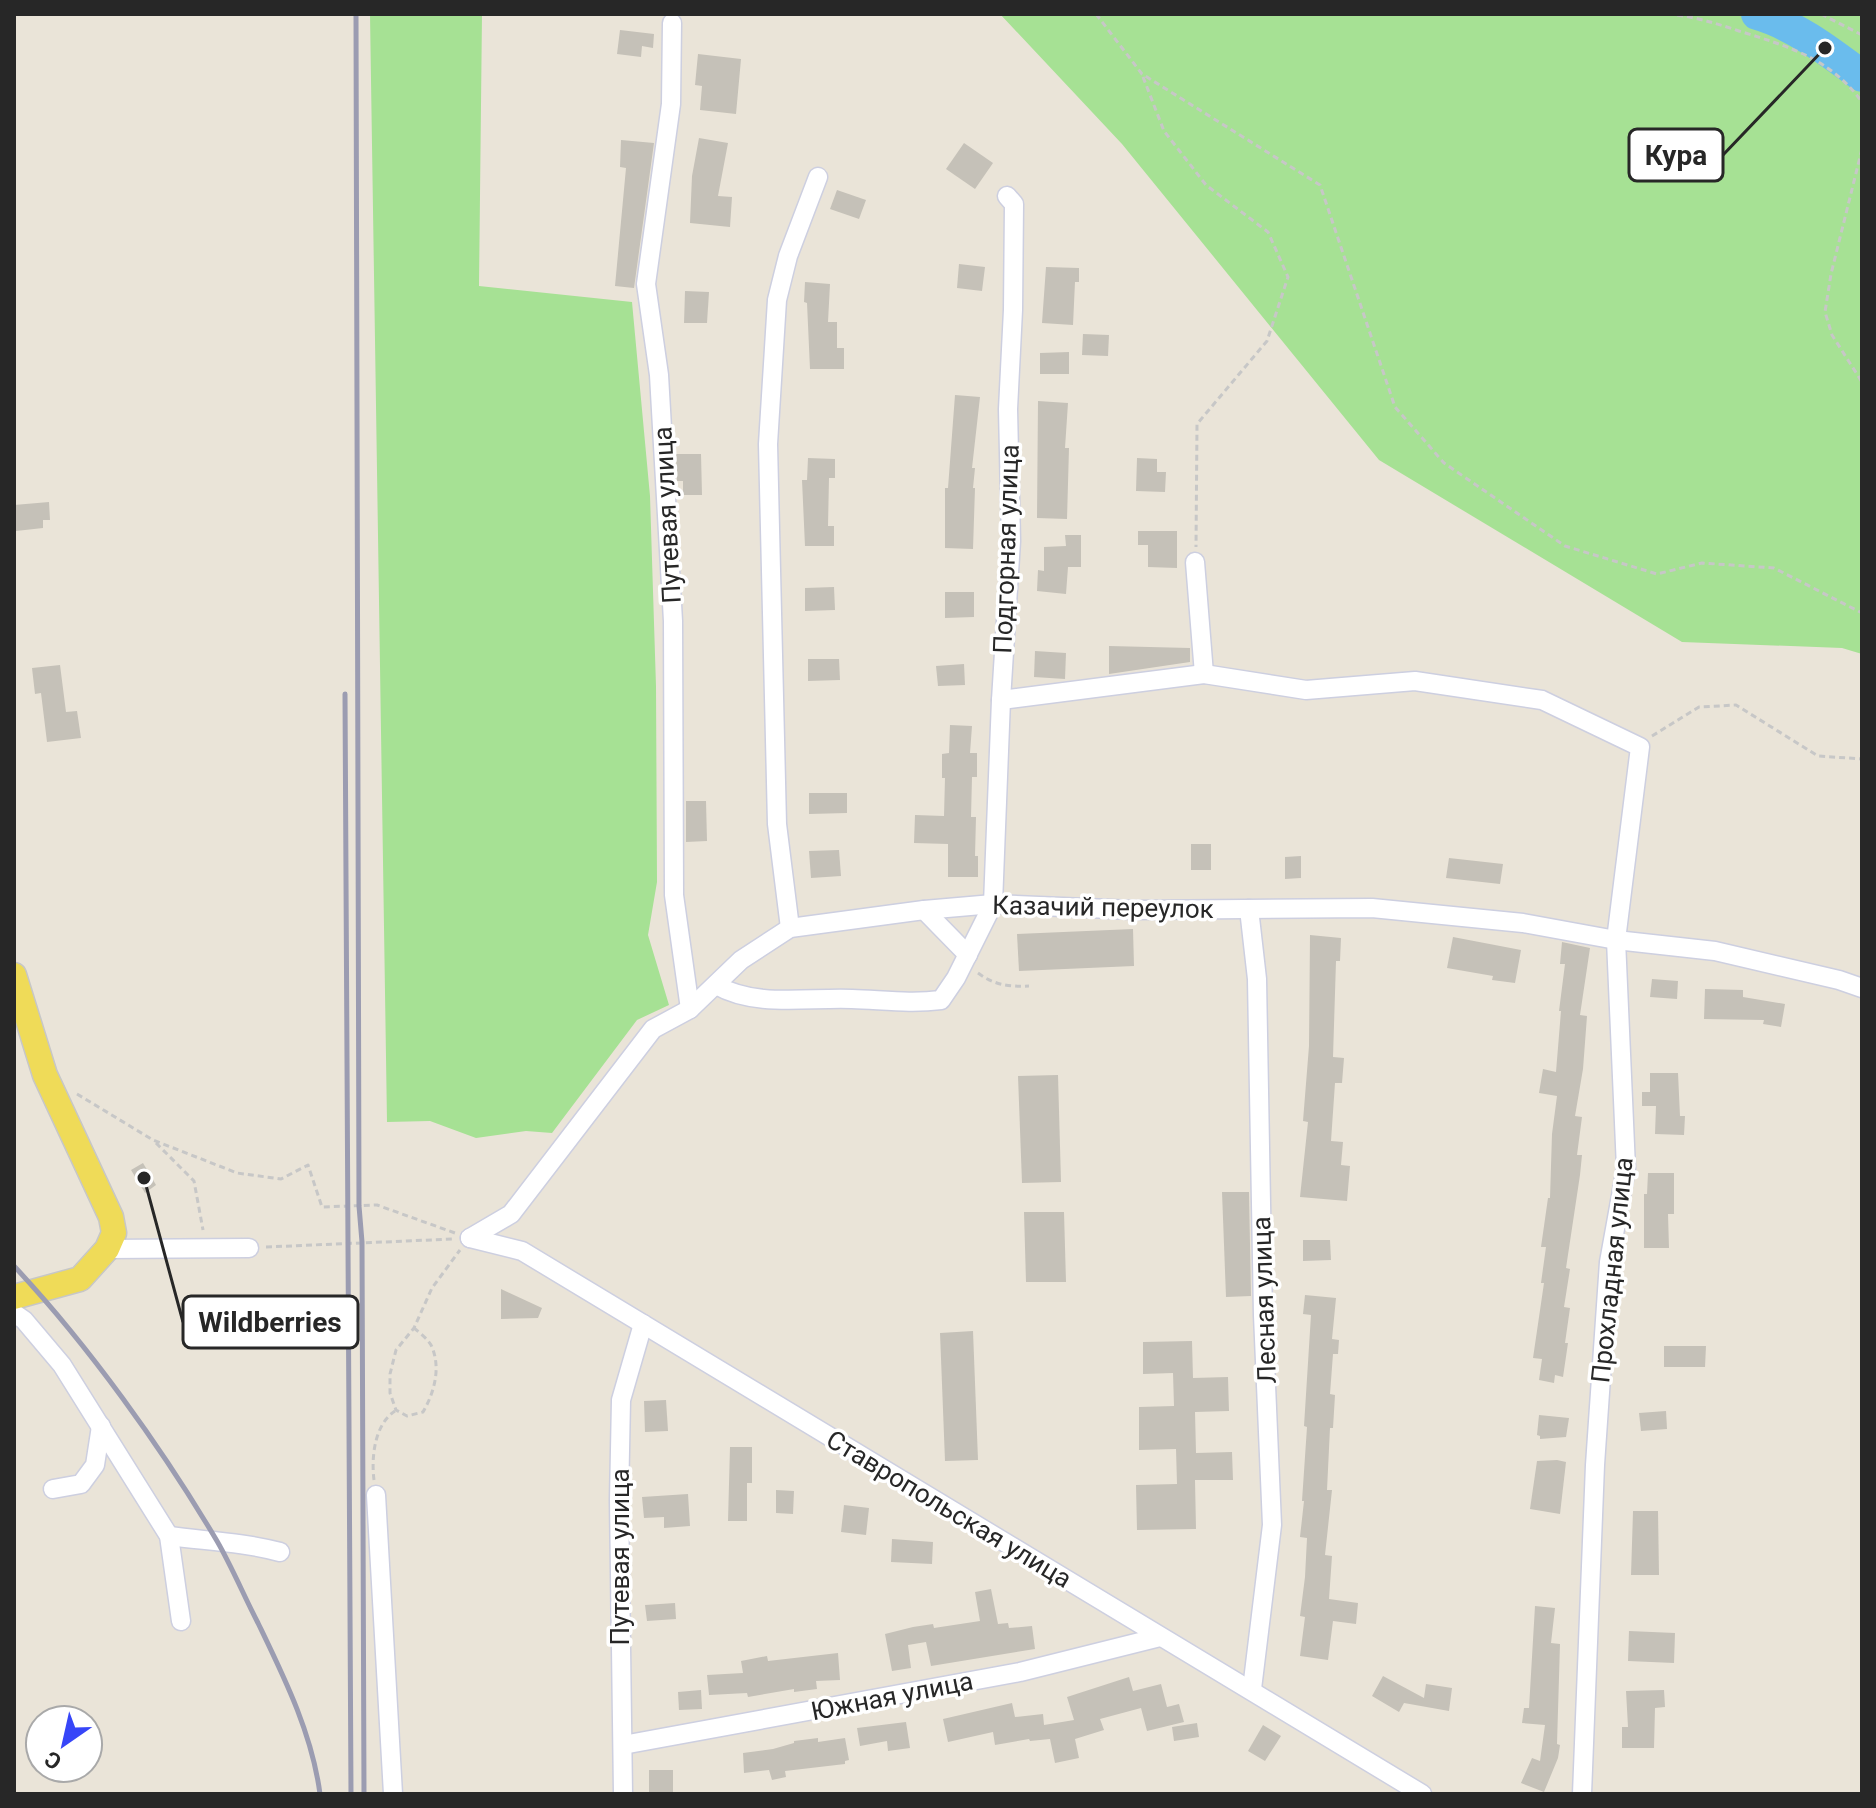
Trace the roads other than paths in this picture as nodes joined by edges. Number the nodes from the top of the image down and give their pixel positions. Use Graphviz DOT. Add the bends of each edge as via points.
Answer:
graph roads {
  1 [pos="672,23"];
  2 [pos="818,177"];
  3 [pos="1007,196"];
  4 [pos="1195,562"];
  5 [pos="1204,674"];
  6 [pos="1001,700"];
  7 [pos="993,904"];
  8 [pos="1249,909"];
  9 [pos="924,910"];
  10 [pos="790,928"];
  11 [pos="1616,940"];
  12 [pos="968,955"];
  13 [pos="14,975"];
  14 [pos="716,985"];
  15 [pos="1862,988"];
  16 [pos="690,1009"];
  17 [pos="470,1238"];
  18 [pos="249,1248"];
  19 [pos="107,1249"];
  20 [pos="14,1297"];
  21 [pos="14,1313"];
  22 [pos="643,1324"];
  23 [pos="101,1426"];
  24 [pos="53,1489"];
  25 [pos="376,1495"];
  26 [pos="169,1536"];
  27 [pos="280,1552"];
  28 [pos="181,1621"];
  29 [pos="1160,1637"];
  30 [pos="1252,1689"];
  31 [pos="623,1745"];
  32 [pos="393,1794"];
  33 [pos="623,1794"];
  34 [pos="1422,1794"];
  35 [pos="1582,1794"];
  1 -- 16 [label="street, Путевая улица" via="671,104 646,284 659,375 673,621 674,895"];
  2 -- 10 [label="street" via="777,300 768,444 777,824"];
  3 -- 6 [label="street, Подгорная улица" via="1014,204 1008,409 1011,541"];
  4 -- 5 [label="street"];
  5 -- 6 [label="street"];
  5 -- 11 [label="street, Прохладная улица" via="1306,690 1415,681 1542,700 1640,747"];
  6 -- 7 [label="street, Подгорная улица"];
  7 -- 8 [label="street, Казачий переулок"];
  7 -- 9 [label="street, Казачий переулок"];
  7 -- 12 [label="street"];
  8 -- 11 [label="street, Казачий переулок" via="1372,908 1523,923"];
  8 -- 30 [label="street, Лесная улица" via="1257,979 1272,1525"];
  9 -- 10 [label="street, Казачий переулок"];
  9 -- 12 [label="street"];
  10 -- 14 [label="street, Казачий переулок" via="741,960"];
  11 -- 15 [label="street, Казачий переулок" via="1715,951"];
  11 -- 35 [label="street, Прохладная улица" via="1626,1168 1609,1262"];
  12 -- 14 [label="street" via="941,1000 915,1004 778,1000 731,994"];
  13 -- 19 [label="main road" via="45,1075 111,1217 114,1233"];
  14 -- 16 [label="street, Казачий переулок"];
  16 -- 17 [label="street, Казачий переулок" via="653,1029 511,1214"];
  17 -- 22 [label="street, Ставропольская улица" via="522,1251"];
  18 -- 19 [label="street"];
  19 -- 20 [label="main road" via="80,1279"];
  21 -- 23 [label="street" via="62,1365"];
  22 -- 29 [label="street, Ставропольская улица"];
  22 -- 31 [label="street, Путевая улица" via="621,1400"];
  23 -- 24 [label="street" via="95,1465 81,1484"];
  23 -- 26 [label="street"];
  25 -- 32 [label="street"];
  26 -- 27 [label="street"];
  26 -- 28 [label="street"];
  29 -- 30 [label="street, Ставропольская улица"];
  29 -- 31 [label="street, Южная улица" via="1020,1672"];
  30 -- 34 [label="street, Ставропольская улица"];
  31 -- 33 [label="street, Путевая улица"];
}
